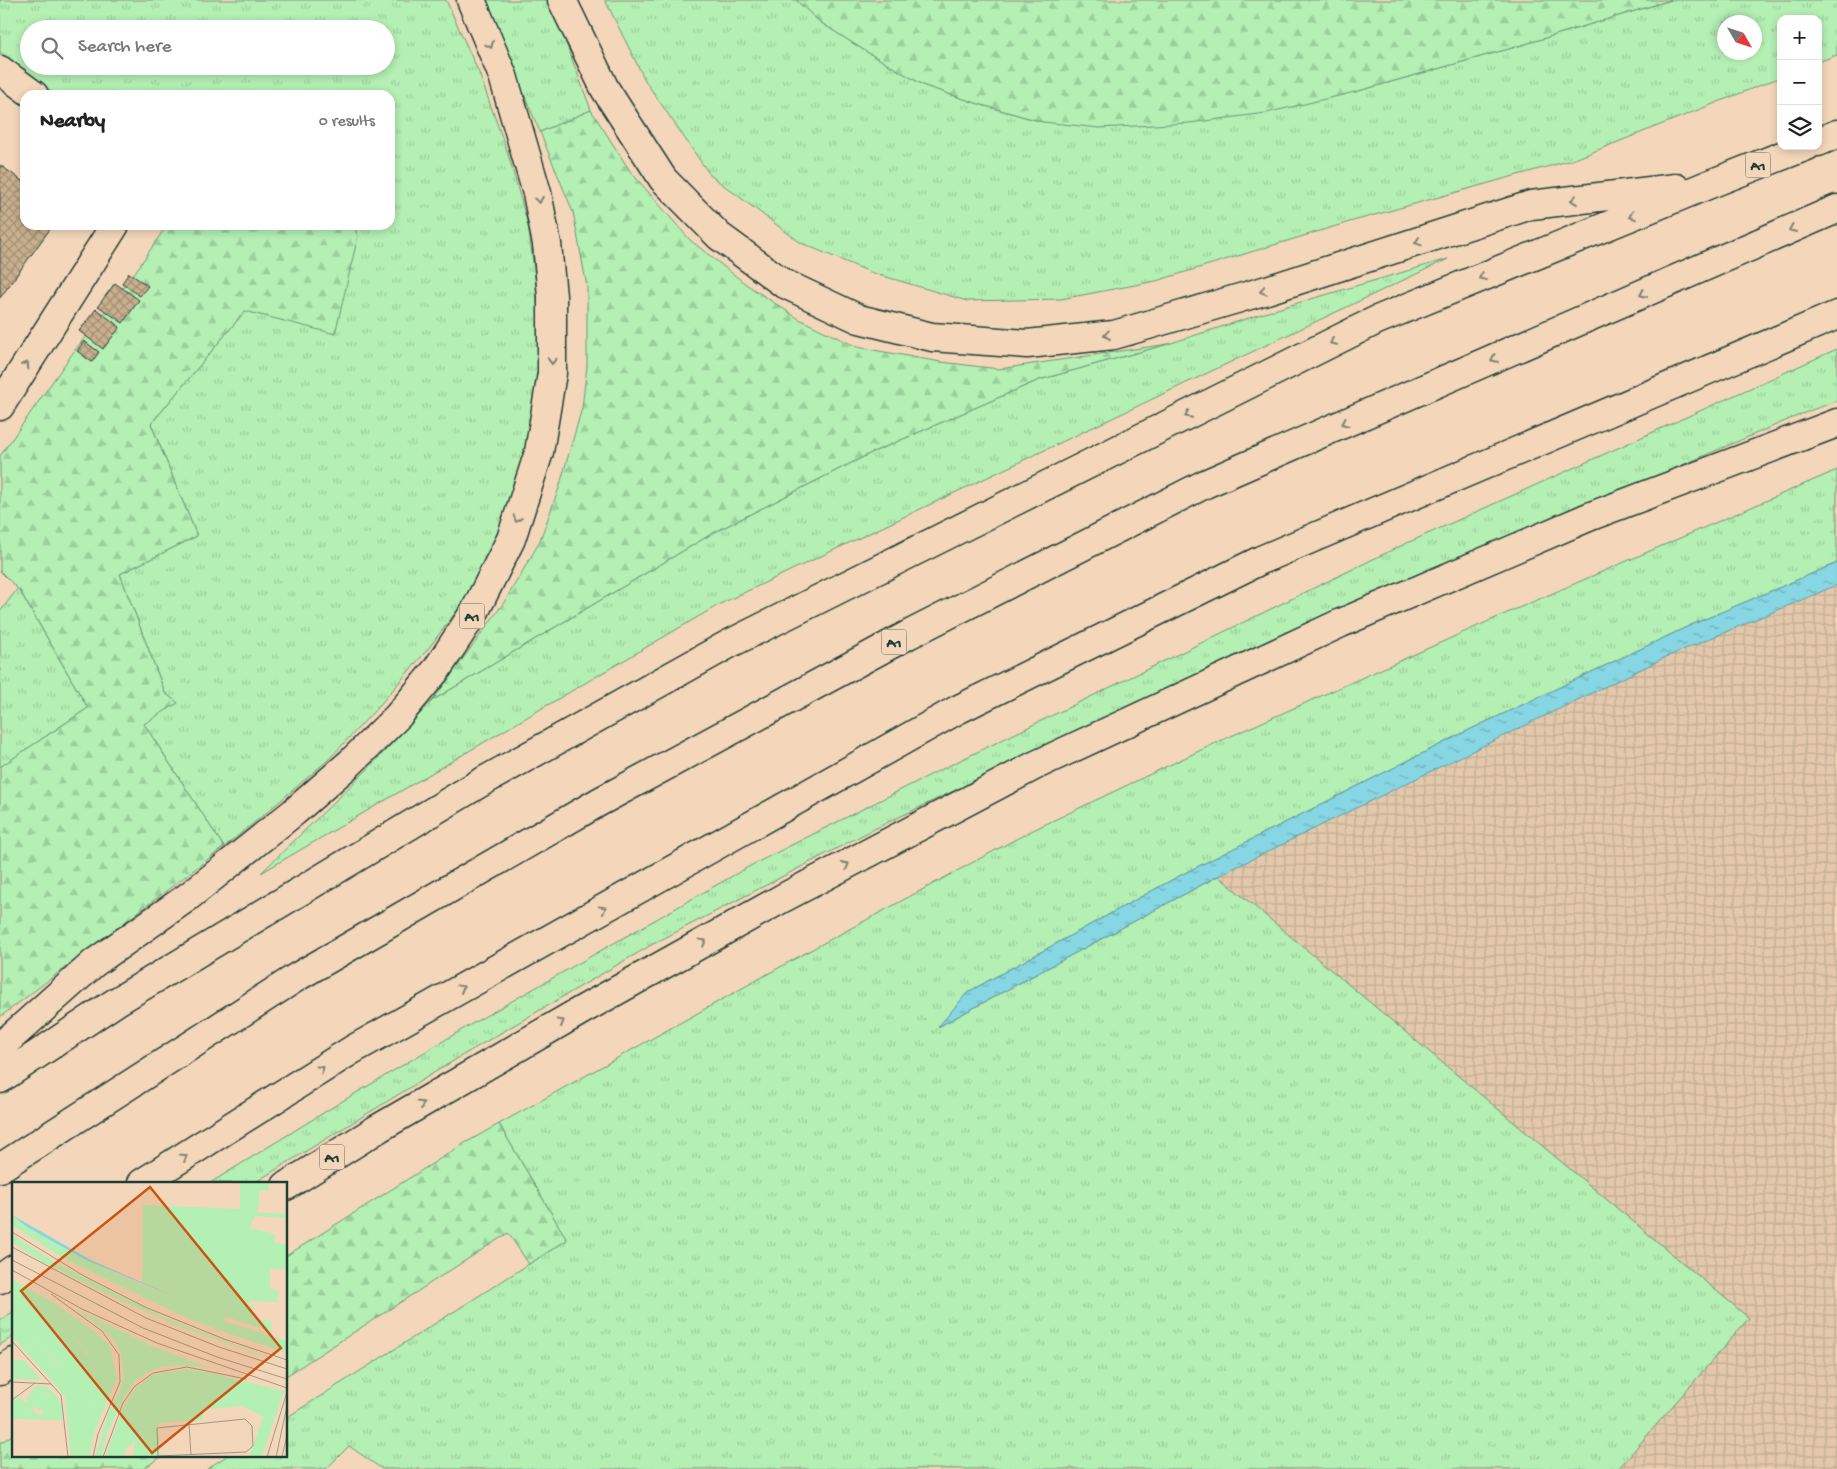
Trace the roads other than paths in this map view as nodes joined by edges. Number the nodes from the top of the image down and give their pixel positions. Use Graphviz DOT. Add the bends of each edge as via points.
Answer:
graph roads {
  1 [pos="471,0"];
  2 [pos="562,0"];
  3 [pos="0,70"];
  4 [pos="27,90"];
  5 [pos="1837,134"];
  6 [pos="1822,140"];
  7 [pos="1797,150"];
  8 [pos="1710,184"];
  9 [pos="1837,209"];
  10 [pos="112,230"];
  11 [pos="1837,315"];
  12 [pos="0,406"];
  13 [pos="1837,423"];
  14 [pos="0,1047"];
  15 [pos="0,1079"];
  16 [pos="0,1168"];
  17 [pos="144,1182"];
  18 [pos="288,1185"];
  19 [pos="12,1270"];
  20 [pos="0,1278"];
  21 [pos="12,1363"];
  22 [pos="0,1371"];
  1 -- 14 [label="main road, A1, one-way" via="503,76 538,193 552,296 552,373 539,452 511,539 475,611 437,669 398,716 294,812 189,896 94,963"];
  8 -- 2 [label="main road, A1, one-way" via="1531,205 1267,290 1114,334 1027,344 932,337 859,319 783,283 719,236 663,179 605,89"];
  3 -- 4 [label="main road"];
  5 -- 6 [label="main road"];
  7 -- 8 [label="main road, A1"];
  8 -- 15 [label="main road, A1, one-way" via="1377,320 729,644 463,793 116,1002"];
  9 -- 16 [label="main road, A1, one-way" via="1205,484 908,635 599,802 297,977"];
  12 -- 10 [label="main road, one-way"];
  17 -- 11 [label="main road, one-way" via="352,1050 957,710 1261,560"];
  18 -- 13 [label="main road, A1, one-way" via="582,1010 783,898 1036,765 1341,623 1591,516"];
  19 -- 20 [label="main road"];
  21 -- 22 [label="main road"];
}
